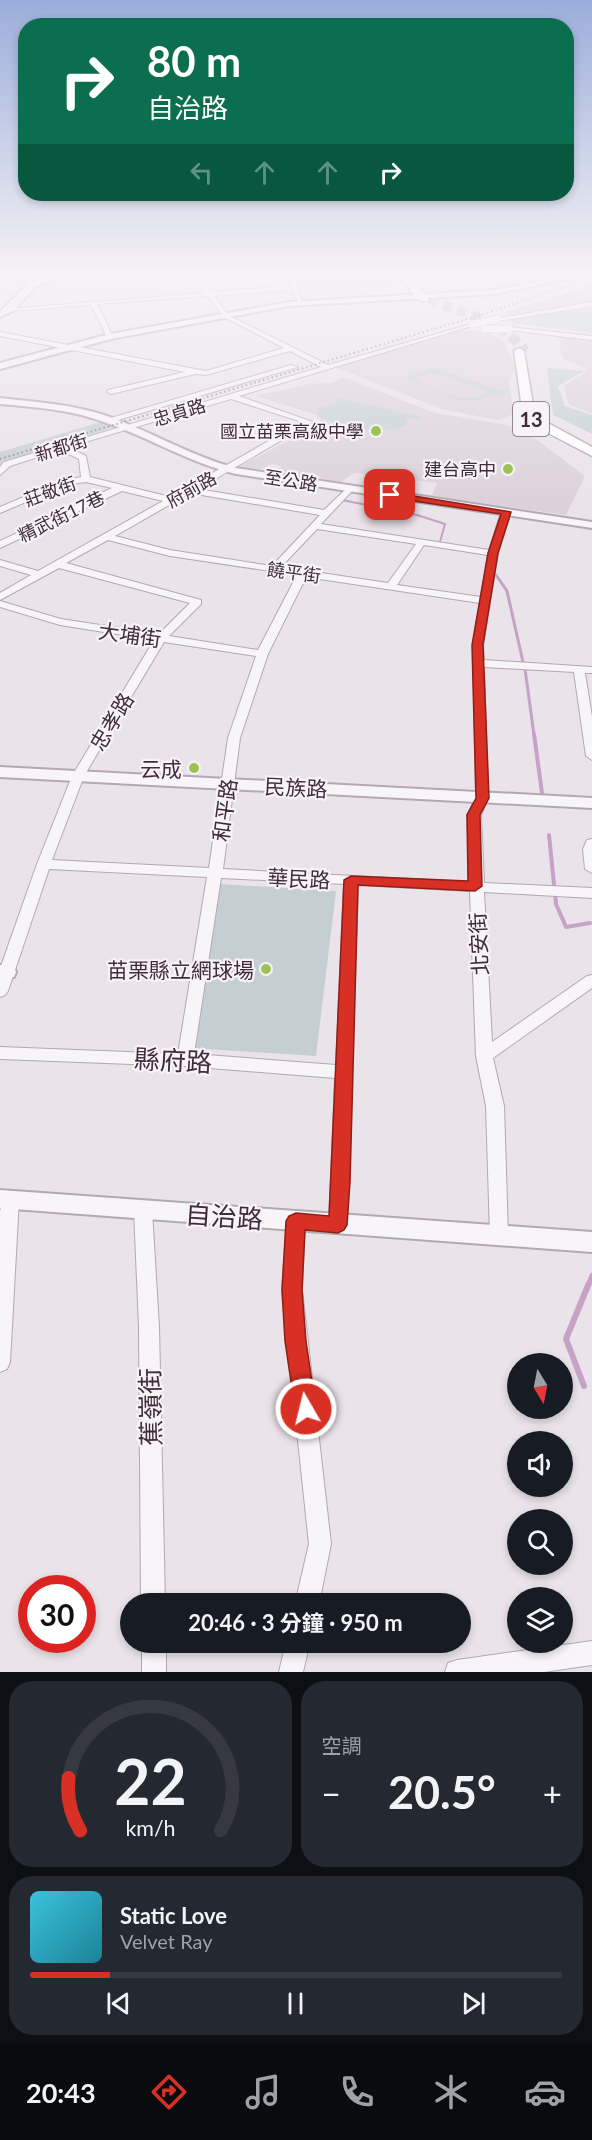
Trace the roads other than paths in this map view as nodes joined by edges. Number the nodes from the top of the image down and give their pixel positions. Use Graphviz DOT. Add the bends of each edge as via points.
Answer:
graph roads {
  1 [pos="62,349"];
  2 [pos="72,349"];
  3 [pos="290,349"];
  4 [pos="386,349"];
  5 [pos="316,361"];
  6 [pos="1,365"];
  7 [pos="326,367"];
  8 [pos="195,372"];
  9 [pos="209,372"];
  10 [pos="240,382"];
  11 [pos="111,392"];
  12 [pos="231,396"];
  13 [pos="0,401"];
  14 [pos="108,420"];
  15 [pos="126,428"];
  16 [pos="61,447"];
  17 [pos="592,447"];
  18 [pos="592,452"];
  19 [pos="226,470"];
  20 [pos="0,472"];
  21 [pos="86,478"];
  22 [pos="122,487"];
  23 [pos="350,489"];
  24 [pos="189,490"];
  25 [pos="170,500"];
  26 [pos="0,510"];
  27 [pos="506,512"];
  28 [pos="327,513"];
  29 [pos="592,525"];
  30 [pos="317,526"];
  31 [pos="106,536"];
  32 [pos="422,542"];
  33 [pos="0,545"];
  34 [pos="493,553"];
  35 [pos="0,563"];
  36 [pos="57,564"];
  37 [pos="274,569"];
  38 [pos="303,573"];
  39 [pos="37,574"];
  40 [pos="391,586"];
  41 [pos="0,597"];
  42 [pos="484,601"];
  43 [pos="0,604"];
  44 [pos="161,638"];
  45 [pos="262,654"];
  46 [pos="478,663"];
  47 [pos="579,670"];
  48 [pos="592,670"];
  49 [pos="592,756"];
  50 [pos="0,772"];
  51 [pos="78,776"];
  52 [pos="229,783"];
  53 [pos="482,798"];
  54 [pos="592,803"];
  55 [pos="592,843"];
  56 [pos="44,864"];
  57 [pos="592,869"];
  58 [pos="214,874"];
  59 [pos="351,880"];
  60 [pos="475,886"];
  61 [pos="592,893"];
  62 [pos="3,972"];
  63 [pos="592,980"];
  64 [pos="0,991"];
  65 [pos="0,1053"];
  66 [pos="484,1056"];
  67 [pos="185,1060"];
  68 [pos="345,1072"];
  69 [pos="5,1199"];
  70 [pos="143,1210"];
  71 [pos="296,1221"];
  72 [pos="338,1225"];
  73 [pos="499,1235"];
  74 [pos="590,1242"];
  75 [pos="0,1362"];
  76 [pos="153,1593"];
  77 [pos="309,1593"];
  78 [pos="154,1653"];
  79 [pos="295,1653"];
  80 [pos="592,1653"];
  81 [pos="154,1672"];
  82 [pos="291,1672"];
  83 [pos="457,1672"];
  1 -- 6 [label="street"];
  2 -- 8 [label="street"];
  3 -- 5 [label="street"];
  3 -- 9 [label="street"];
  4 -- 7 [label="street, 忠貞路"];
  5 -- 7 [label="street"];
  5 -- 10 [label="street"];
  7 -- 12 [label="street, 忠貞路"];
  8 -- 9 [label="street"];
  8 -- 11 [label="street"];
  9 -- 10 [label="street"];
  10 -- 14 [label="street"];
  12 -- 15 [label="street, 忠貞路"];
  12 -- 19 [label="street, 府前路" via="309,422"];
  13 -- 14 [label="street, 至公路" via="60,408"];
  14 -- 15 [label="street, 至公路"];
  15 -- 16 [label="street, 新都街"];
  15 -- 19 [label="street, 至公路"];
  16 -- 20 [label="street, 新都街" via="7,464"];
  16 -- 21 [label="street" via="83,458"];
  17 -- 18 [label="main road, 13" via="542,422 522,351 529,416 533,422"];
  19 -- 23 [label="street, 至公路"];
  19 -- 24 [label="street, 府前路"];
  21 -- 22 [label="street, 莊敬街"];
  21 -- 26 [label="street, 莊敬街"];
  22 -- 25 [label="street, 莊敬街"];
  22 -- 33 [label="street, 精武街17巷"];
  23 -- 27 [label="street, 至公路"];
  23 -- 28 [label="street"];
  24 -- 25 [label="street, 府前路"];
  24 -- 28 [label="street"];
  25 -- 31 [label="street, 府前路"];
  27 -- 29 [label="street, 至公路"];
  27 -- 34 [label="street, 北安街"];
  28 -- 30 [label="street"];
  30 -- 32 [label="street"];
  30 -- 37 [label="street"];
  31 -- 36 [label="street, 府前路"];
  31 -- 37 [label="street, 饒平街" via="170,554"];
  32 -- 34 [label="street"];
  32 -- 40 [label="street"];
  34 -- 42 [label="street, 北安街"];
  35 -- 39 [label="street"];
  36 -- 39 [label="street, 府前路"];
  36 -- 44 [label="street, 忠孝路" via="196,602"];
  37 -- 38 [label="street, 饒平街"];
  38 -- 40 [label="street, 饒平街"];
  38 -- 45 [label="street, 和平路"];
  39 -- 41 [label="street, 府前路"];
  40 -- 42 [label="street, 饒平街"];
  42 -- 46 [label="street, 北安街"];
  43 -- 44 [label="street, 大埔街" via="60,622"];
  44 -- 45 [label="street, 大埔街"];
  44 -- 51 [label="street, 忠孝路"];
  45 -- 52 [label="street, 和平路" via="234,738"];
  46 -- 47 [label="street"];
  46 -- 53 [label="street, 北安街"];
  47 -- 48 [label="street"];
  47 -- 49 [label="street"];
  50 -- 51 [label="street, 民族路"];
  51 -- 52 [label="street, 民族路"];
  51 -- 56 [label="street, 忠孝路"];
  52 -- 53 [label="street, 民族路"];
  52 -- 58 [label="street, 和平路"];
  53 -- 54 [label="street, 民族路"];
  53 -- 60 [label="street, 北安街" via="474,815"];
  55 -- 57 [label="street"];
  56 -- 58 [label="street, 華民路"];
  56 -- 62 [label="street, 忠孝路"];
  58 -- 59 [label="street, 華民路"];
  58 -- 67 [label="street, 和平路"];
  59 -- 60 [label="street, 華民路"];
  59 -- 68 [label="street"];
  60 -- 61 [label="street, 華民路"];
  60 -- 66 [label="street, 北安街"];
  62 -- 64 [label="street, 忠孝路"];
  63 -- 66 [label="street"];
  65 -- 67 [label="street, 縣府路"];
  66 -- 73 [label="street, 北安街" via="495,1106"];
  67 -- 68 [label="street, 縣府路"];
  68 -- 72 [label="street"];
  69 -- 70 [label="street, 自治路"];
  69 -- 75 [label="street"];
  70 -- 71 [label="street, 自治路"];
  70 -- 76 [label="street, 蕉嶺街"];
  71 -- 72 [label="street, 自治路"];
  71 -- 77 [label="street" via="292,1290 320,1544"];
  72 -- 73 [label="street, 自治路"];
  73 -- 74 [label="street, 自治路"];
  78 -- 81 [label="street"];
  79 -- 82 [label="street"];
  80 -- 83 [label="street"];
}
